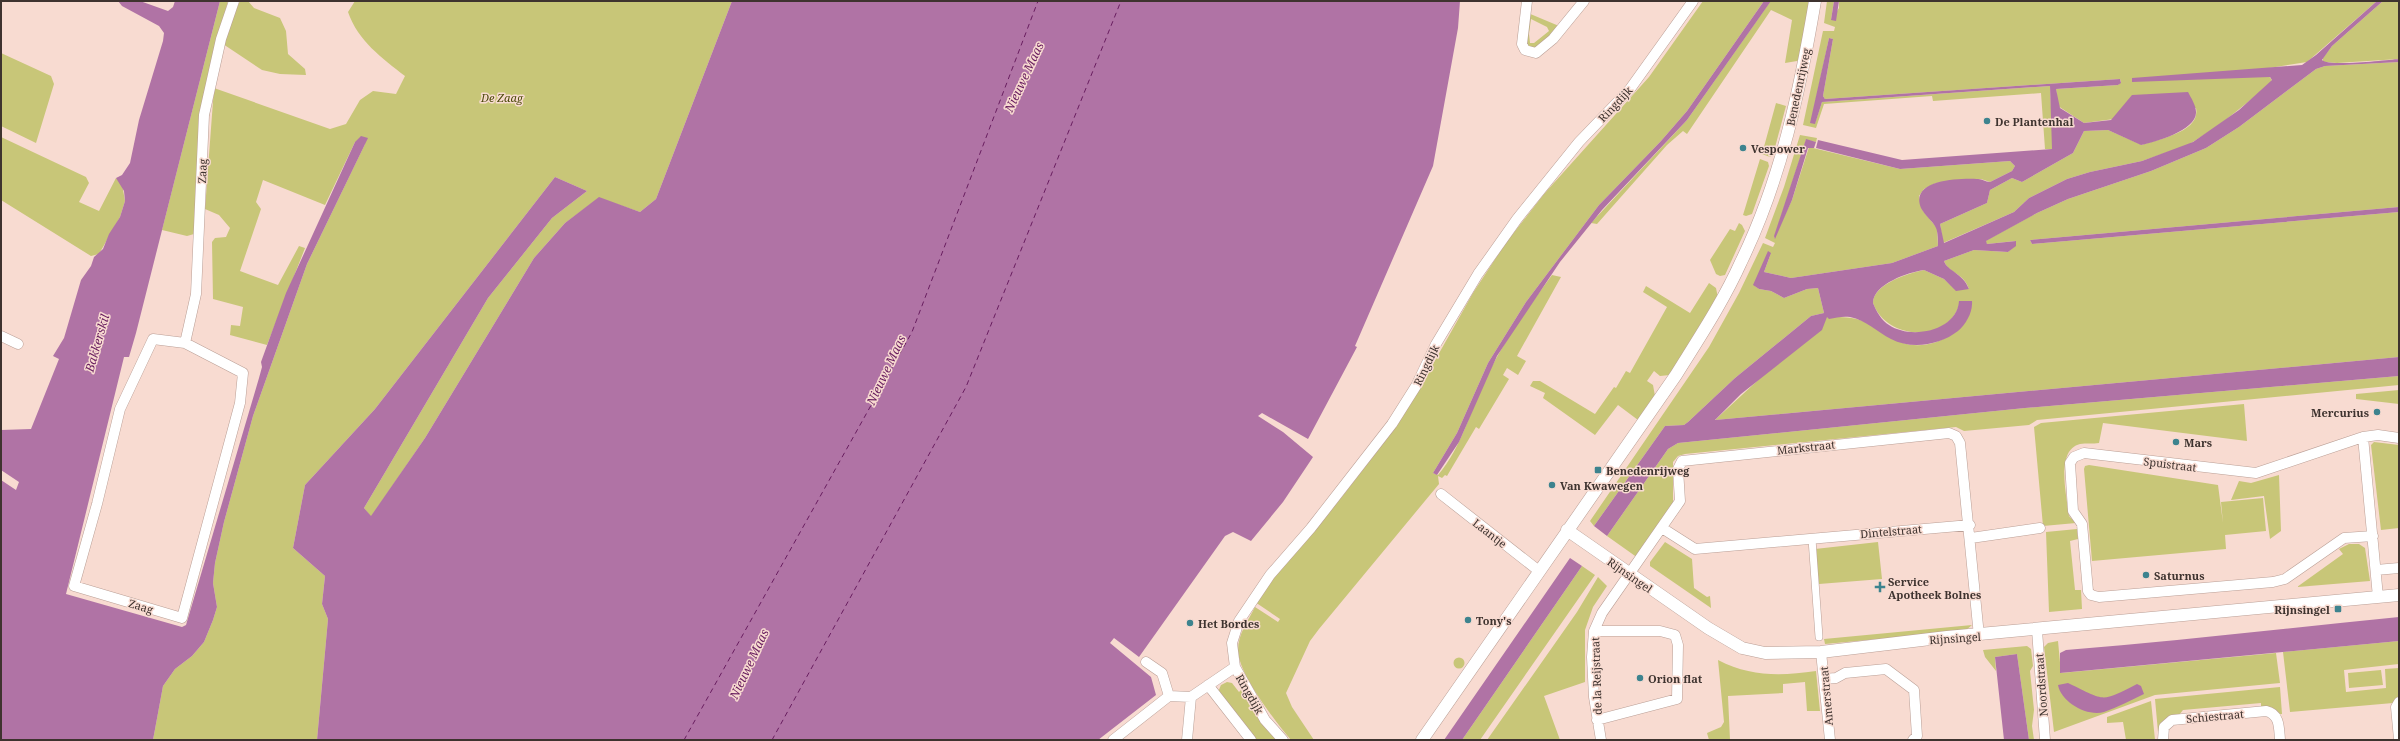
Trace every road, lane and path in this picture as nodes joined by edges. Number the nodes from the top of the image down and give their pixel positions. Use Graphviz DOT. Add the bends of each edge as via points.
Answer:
graph roads {
  1 [pos="234,1"];
  2 [pos="1527,1"];
  3 [pos="1584,1"];
  4 [pos="1693,1"];
  5 [pos="1815,1"];
  6 [pos="1,336"];
  7 [pos="185,343"];
  8 [pos="18,344"];
  9 [pos="2363,437"];
  10 [pos="2399,438"];
  11 [pos="1442,494"];
  12 [pos="1970,525"];
  13 [pos="1662,528"];
  14 [pos="2040,528"];
  15 [pos="1567,530"];
  16 [pos="2373,536"];
  17 [pos="1970,538"];
  18 [pos="1812,539"];
  19 [pos="2399,568"];
  20 [pos="2376,570"];
  21 [pos="1539,571"];
  22 [pos="1630,574"];
  23 [pos="2399,595"];
  24 [pos="2378,597"];
  25 [pos="2037,630"];
  26 [pos="1594,631"];
  27 [pos="1979,636"];
  28 [pos="1820,638"];
  29 [pos="1821,652"];
  30 [pos="1146,662"];
  31 [pos="1235,667"];
  32 [pos="1824,679"];
  33 [pos="1208,685"];
  34 [pos="1170,696"];
  35 [pos="1191,697"];
  36 [pos="2399,702"];
  37 [pos="1597,720"];
  38 [pos="2399,739"];
  39 [pos="1112,740"];
  40 [pos="1187,740"];
  41 [pos="1251,740"];
  42 [pos="1283,740"];
  43 [pos="1422,740"];
  44 [pos="1601,740"];
  45 [pos="1830,740"];
  46 [pos="1913,740"];
  47 [pos="2045,740"];
  48 [pos="2163,740"];
  49 [pos="2280,740"];
  1 -- 7 [label="street, Zaag" via="221,40 204,115 196,294"];
  2 -- 3 [label="street" via="1522,44 1525,50 1536,54 1553,39"];
  4 -- 31 [label="street, Ringdijk" via="1630,89 1579,142 1517,219 1478,274 1392,424 1250,602 1234,634 1232,655"];
  5 -- 15 [label="street, Benedenrijweg" via="1803,72 1782,156 1742,262 1676,375"];
  6 -- 8 [label="street"];
  7 -- 7 [label="street, Zaag" via="153,340 126,396 120,410 98,504 74,586 182,618 240,403 243,373"];
  9 -- 10 [label="street, Spuistraat" via="2378,435"];
  9 -- 16 [label="street"];
  9 -- 16 [label="street, Spuistraat" via="2256,473 2084,453 2074,457 2070,463 2073,511 2082,524 2088,591 2091,595 2099,597 2273,582 2285,579 2344,538"];
  11 -- 21 [label="street, Laantje"];
  12 -- 13 [label="street, Markstraat" via="1960,443 1956,436 1949,433 1682,460 1678,469 1680,501"];
  12 -- 17 [label="street, Markstraat"];
  12 -- 18 [label="street, Dintelstraat"];
  13 -- 18 [label="street, Dintelstraat" via="1695,549"];
  13 -- 22 [label="street, Markstraat"];
  14 -- 17 [label="street"];
  15 -- 21 [label="street, Benedenrijweg"];
  15 -- 22 [label="street, Rijnsingel"];
  16 -- 20 [label="street"];
  17 -- 27 [label="street, Markstraat"];
  18 -- 28 [label="street"];
  19 -- 20 [label="street"];
  20 -- 24 [label="street"];
  21 -- 43 [label="street, Benedenrijweg"];
  22 -- 26 [label="street, de la Reijstraat" via="1602,613"];
  22 -- 29 [label="street, Rijnsingel" via="1708,628 1742,648 1765,653"];
  23 -- 24 [label="street, Rijnsingel"];
  24 -- 25 [label="street, Rijnsingel"];
  25 -- 27 [label="street, Rijnsingel"];
  25 -- 47 [label="street, Noordstraat"];
  26 -- 37 [label="street, de la Reijstraat" via="1592,656"];
  26 -- 37 [label="street" via="1660,631 1675,635 1678,645 1677,699"];
  27 -- 29 [label="street, Rijnsingel" via="1947,637"];
  29 -- 32 [label="street, Amerstraat"];
  30 -- 34 [label="street" via="1162,673"];
  31 -- 33 [label="street"];
  31 -- 42 [label="street, Ringdijk" via="1265,720"];
  32 -- 45 [label="street, Amerstraat"];
  32 -- 46 [label="street" via="1836,678 1845,673 1886,669 1914,690 1917,736"];
  33 -- 35 [label="street"];
  33 -- 41 [label="street"];
  34 -- 35 [label="street"];
  34 -- 39 [label="street"];
  35 -- 40 [label="street"];
  36 -- 38 [label="street" via="2396,707"];
  37 -- 44 [label="street, de la Reijstraat"];
  48 -- 49 [label="street, Schiestraat" via="2164,727 2176,719 2266,711 2278,721"];
}
